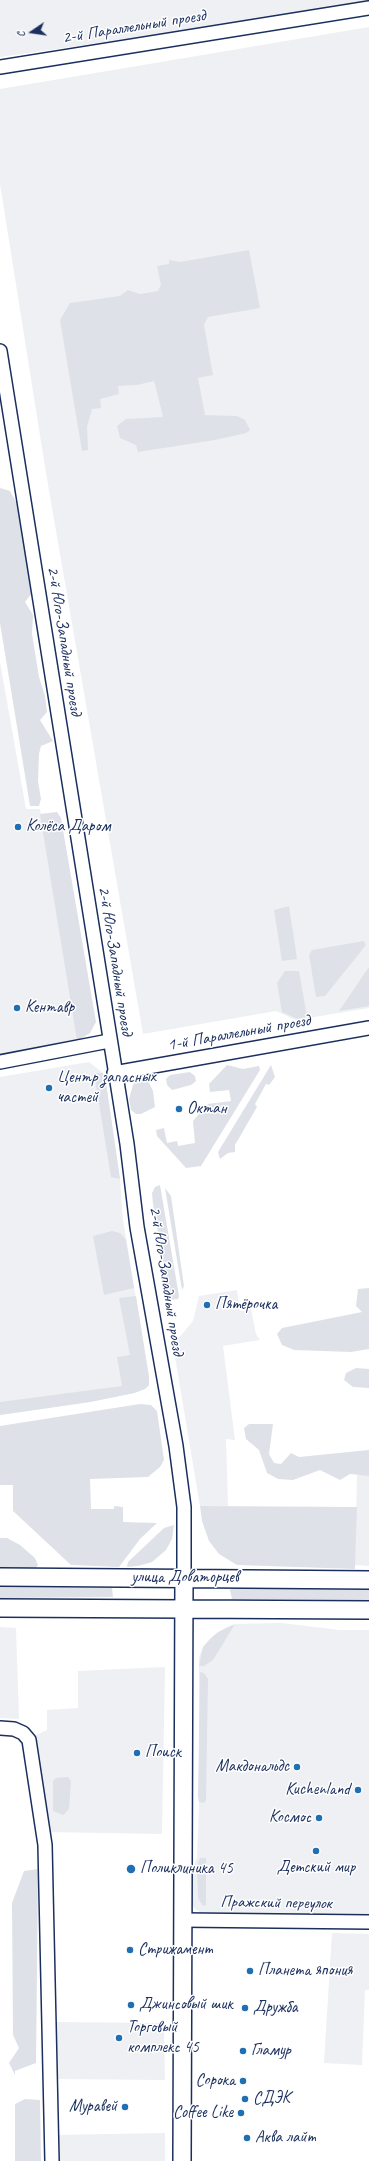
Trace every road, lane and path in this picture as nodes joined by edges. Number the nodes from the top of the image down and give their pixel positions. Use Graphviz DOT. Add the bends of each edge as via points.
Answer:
graph roads {
  1 [pos="369,8"];
  2 [pos="0,67"];
  3 [pos="0,351"];
  4 [pos="369,1028"];
  5 [pos="109,1041"];
  6 [pos="0,1062"];
  7 [pos="114,1073"];
  8 [pos="0,1577"];
  9 [pos="184,1577"];
  10 [pos="369,1580"];
  11 [pos="0,1608"];
  12 [pos="184,1608"];
  13 [pos="369,1610"];
  14 [pos="0,1728"];
  15 [pos="183,1920"];
  16 [pos="369,1922"];
  17 [pos="52,2161"];
  18 [pos="182,2161"];
  1 -- 2 [label="street, 2-й Параллельный проезд"];
  3 -- 5 [label="street, 2-й Юго-Западный проезд"];
  4 -- 7 [label="street, 1-й Параллельный проезд"];
  5 -- 6 [label="street"];
  5 -- 7 [label="street, 2-й Юго-Западный проезд"];
  7 -- 9 [label="street, 2-й Юго-Западный проезд" via="128,1151 137,1227 182,1488"];
  8 -- 9 [label="main road, улица Доваторцев"];
  9 -- 10 [label="main road, улица Доваторцев"];
  9 -- 12 [label="main road"];
  11 -- 12 [label="main road, улица Доваторцев"];
  12 -- 13 [label="main road, улица Доваторцев"];
  12 -- 15 [label="main road"];
  14 -- 17 [label="street" via="14,1729 23,1733 29,1740 45,1845"];
  15 -- 16 [label="street, Пражский переулок"];
  15 -- 18 [label="main road"];
}
